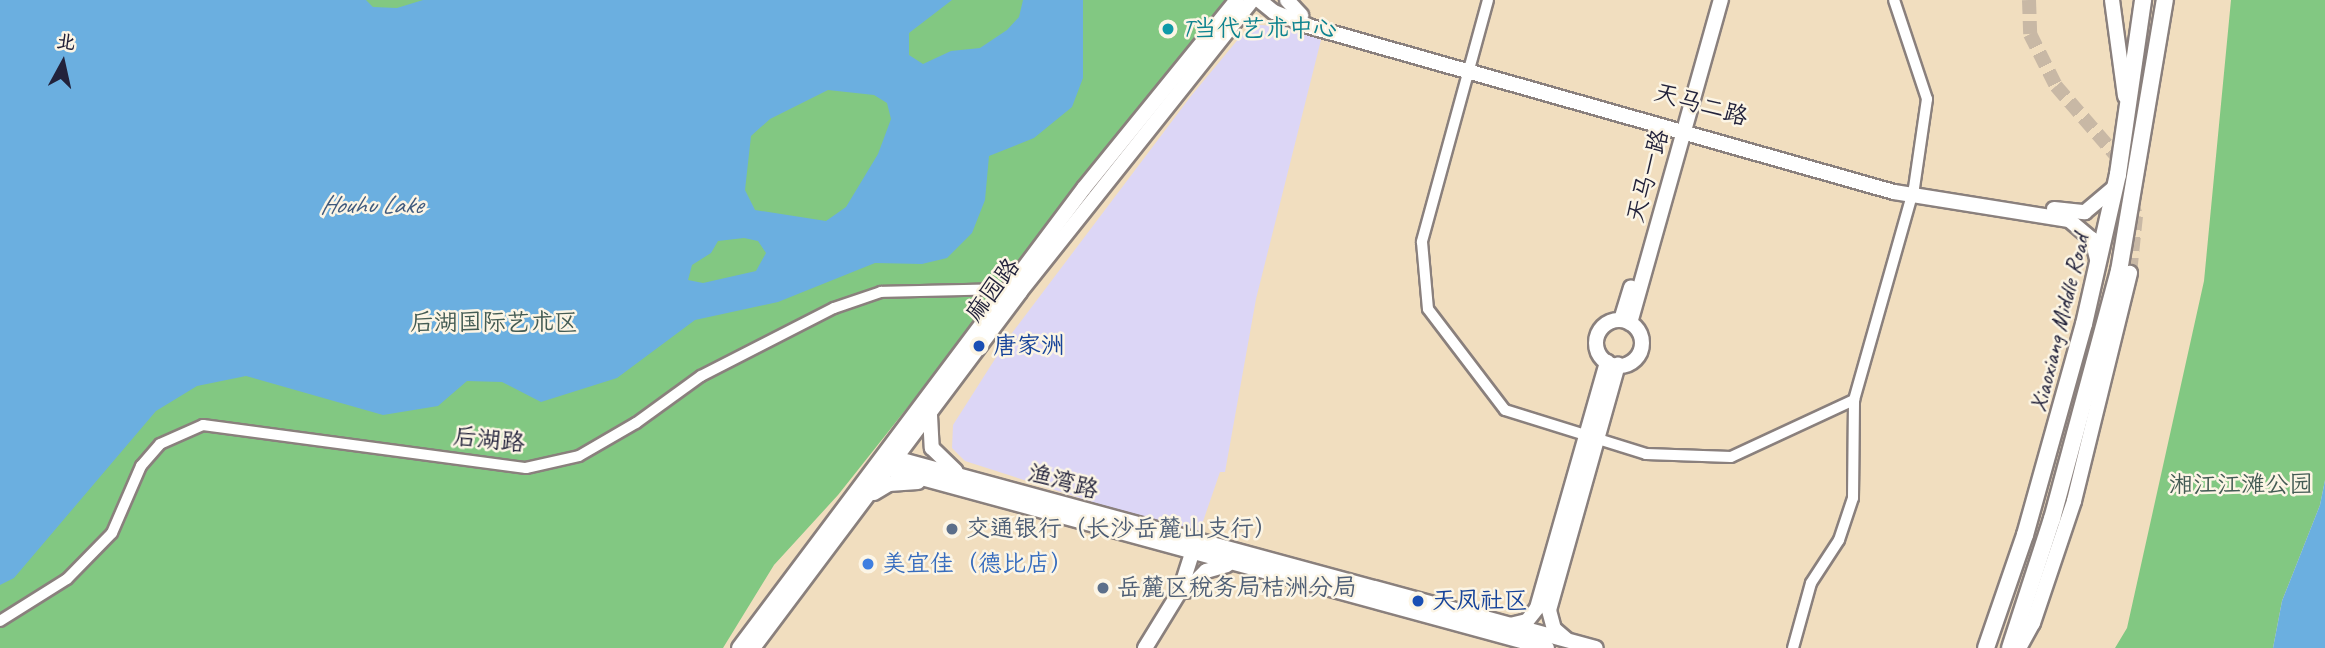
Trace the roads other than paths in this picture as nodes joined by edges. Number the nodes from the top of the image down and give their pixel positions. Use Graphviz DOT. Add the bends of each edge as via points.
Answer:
graph roads {
  1 [pos="1237,0"];
  2 [pos="1252,0"];
  3 [pos="1259,0"];
  4 [pos="1274,0"];
  5 [pos="1287,0"];
  6 [pos="1488,0"];
  7 [pos="1714,0"];
  8 [pos="1721,0"];
  9 [pos="1894,0"];
  10 [pos="2112,0"];
  11 [pos="2143,0"];
  12 [pos="2165,0"];
  13 [pos="1295,18"];
  14 [pos="1233,22"];
  15 [pos="1469,67"];
  16 [pos="2127,121"];
  17 [pos="1682,127"];
  18 [pos="2116,186"];
  19 [pos="1913,192"];
  20 [pos="2098,263"];
  21 [pos="2130,273"];
  22 [pos="1015,290"];
  23 [pos="1625,321"];
  24 [pos="1613,364"];
  25 [pos="1854,400"];
  26 [pos="933,408"];
  27 [pos="1592,438"];
  28 [pos="886,462"];
  29 [pos="974,481"];
  30 [pos="950,486"];
  31 [pos="865,500"];
  32 [pos="1151,541"];
  33 [pos="1198,548"];
  34 [pos="1240,566"];
  35 [pos="1183,591"];
  36 [pos="0,621"];
  37 [pos="1506,625"];
  38 [pos="1570,641"];
  39 [pos="739,648"];
  40 [pos="753,648"];
  41 [pos="1147,648"];
  42 [pos="1547,648"];
  43 [pos="1596,648"];
  44 [pos="1793,648"];
  45 [pos="1986,648"];
  46 [pos="2010,648"];
  47 [pos="2019,648"];
  1 -- 22 [label="main road, 麻园路"];
  2 -- 14 [label="main road, 麻园路"];
  3 -- 13 [label="main road"];
  4 -- 13 [label="main road, 天马二路"];
  5 -- 13 [label="main road"];
  6 -- 15 [label="street"];
  7 -- 17 [label="main road, 天马一路"];
  8 -- 17 [label="main road, 天马一路"];
  9 -- 19 [label="street" via="1927,99"];
  10 -- 16 [label="main road"];
  11 -- 16 [label="main road, Xiaoxiang Middle Road"];
  12 -- 46 [label="main road, Xiaoxiang Middle Road" via="2119,271 2052,519"];
  13 -- 14 [label="main road" via="1253,13"];
  13 -- 15 [label="main road, 天马二路"];
  14 -- 22 [label="main road, 麻园路"];
  15 -- 17 [label="main road, 天马二路"];
  15 -- 27 [label="street" via="1422,242 1428,309 1505,410"];
  16 -- 18 [label="main road, Xiaoxiang Middle Road"];
  17 -- 19 [label="main road, 天马二路"];
  17 -- 23 [label="main road, 天马一路"];
  18 -- 19 [label="main road, 天马二路" via="2098,206 2085,212"];
  18 -- 20 [label="main road, Xiaoxiang Middle Road"];
  19 -- 20 [label="main road" via="2069,220 2092,239"];
  19 -- 25 [label="street"];
  20 -- 45 [label="main road, Xiaoxiang Middle Road" via="2047,461"];
  21 -- 47 [label="main road" via="2074,501 2033,623"];
  22 -- 26 [label="main road, 麻园路"];
  22 -- 28 [label="main road, 麻园路"];
  22 -- 36 [label="street, 后湖路" via="881,292 834,308 701,376 636,423 579,456 526,468 203,425 160,444 141,466 112,533 75,571"];
  23 -- 24 [label="main road" via="1606,324 1597,336 1598,351"];
  23 -- 24 [label="main road" via="1639,331 1642,346 1635,359"];
  24 -- 27 [label="main road"];
  25 -- 27 [label="street" via="1731,457 1646,454"];
  25 -- 44 [label="street" via="1853,498 1839,540 1811,583"];
  26 -- 28 [label="main road, 麻园路"];
  26 -- 29 [label="main road" via="928,431 932,449 946,465"];
  27 -- 37 [label="main road" via="1536,608 1527,621"];
  27 -- 38 [label="main road" via="1549,610 1554,629"];
  28 -- 29 [label="main road, 渔湾路"];
  28 -- 30 [label="main road, 渔湾路"];
  28 -- 31 [label="main road, 麻园路"];
  28 -- 39 [label="main road, 麻园路"];
  29 -- 33 [label="main road, 渔湾路"];
  30 -- 31 [label="main road" via="901,482"];
  30 -- 32 [label="main road, 渔湾路"];
  31 -- 40 [label="main road, 麻园路"];
  32 -- 33 [label="main road, 渔湾路"];
  32 -- 35 [label="main road" via="1177,559 1183,572"];
  33 -- 34 [label="main road, 渔湾路"];
  33 -- 35 [label="main road"];
  33 -- 37 [label="main road, 渔湾路"];
  34 -- 35 [label="main road" via="1215,566"];
  34 -- 42 [label="main road, 渔湾路"];
  35 -- 41 [label="main road"];
  37 -- 38 [label="main road, 渔湾路"];
  38 -- 43 [label="main road, 渔湾路"];
}
